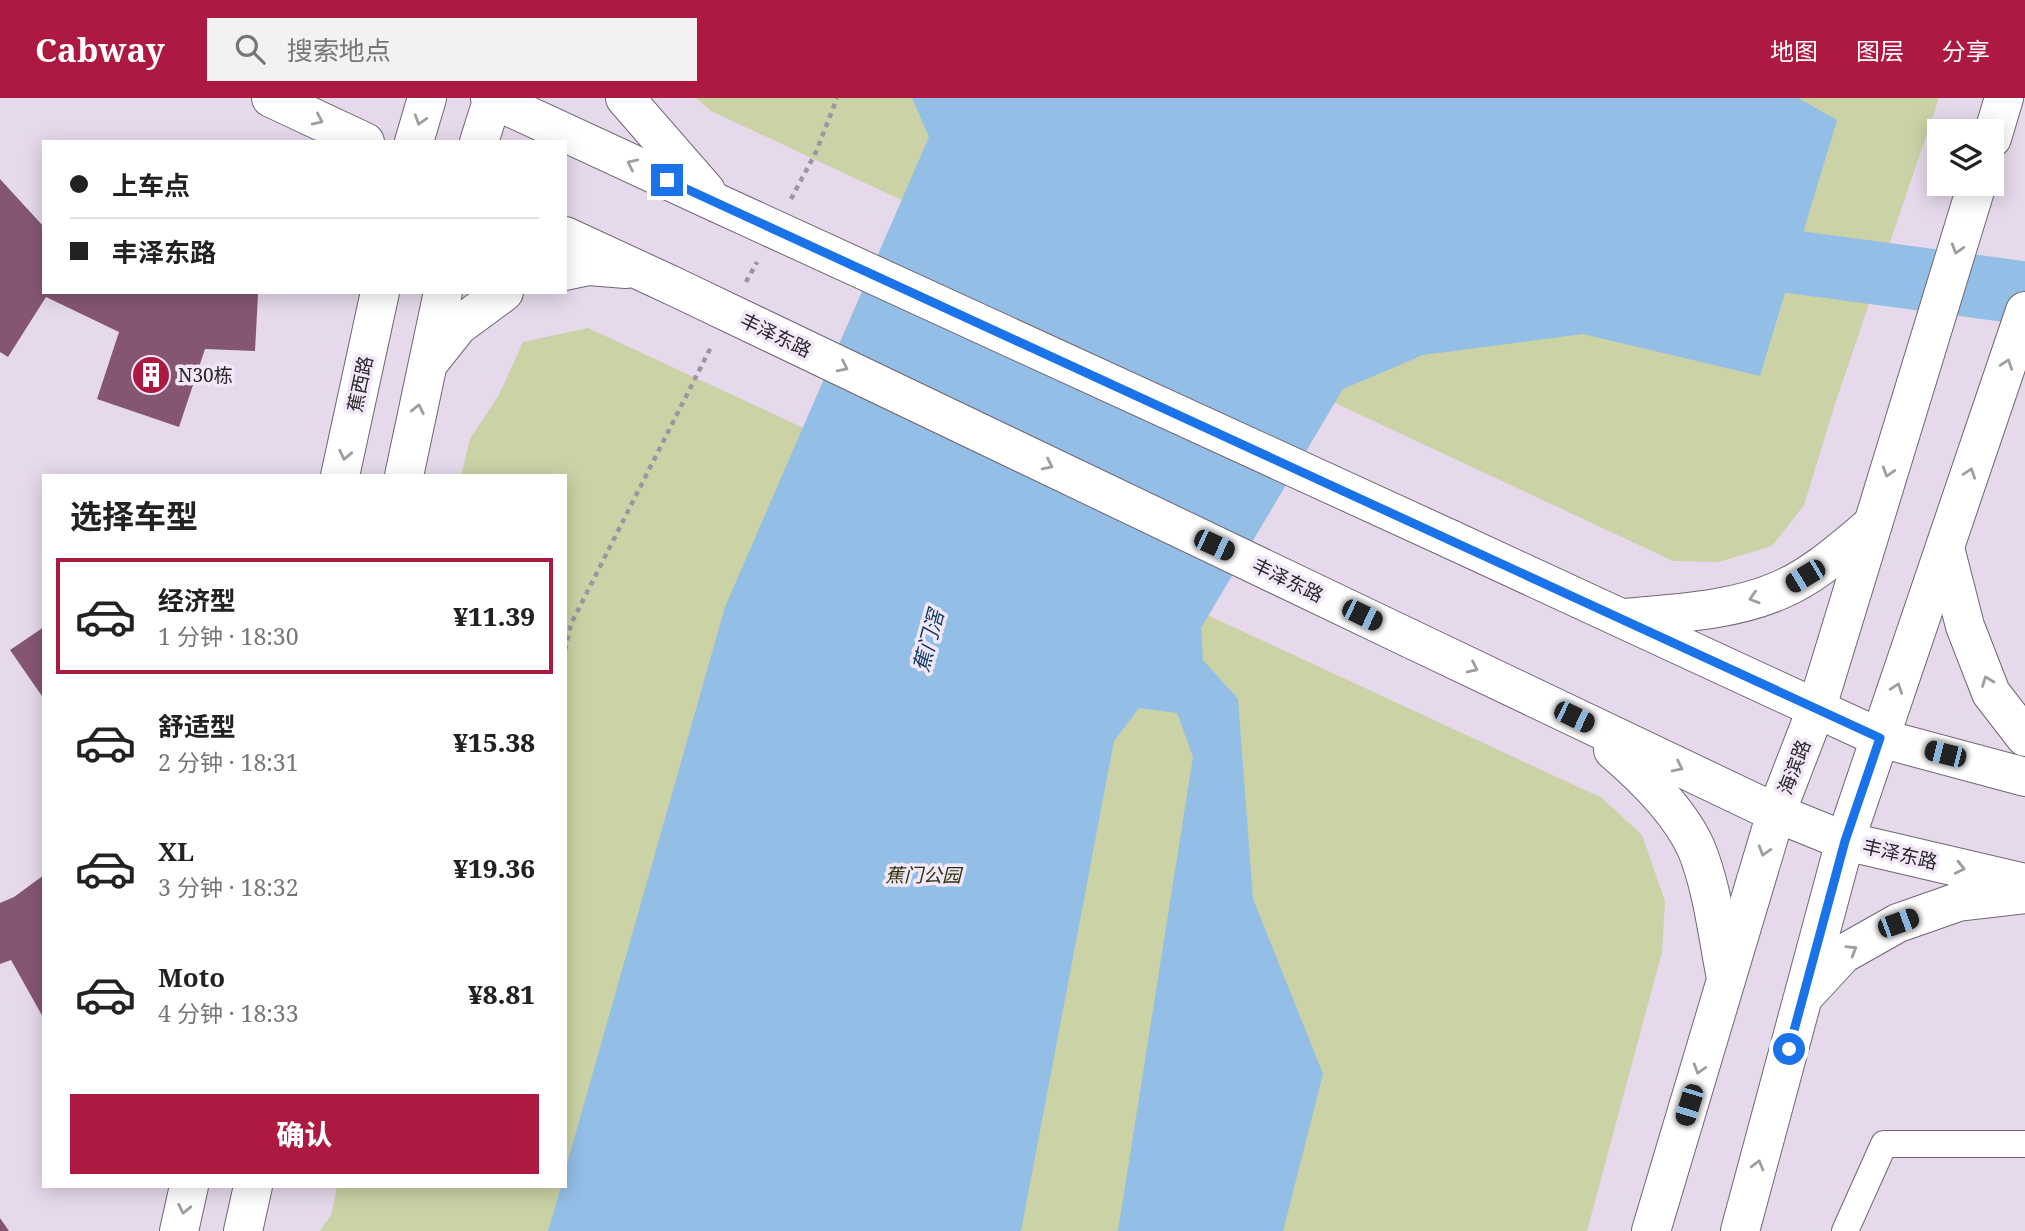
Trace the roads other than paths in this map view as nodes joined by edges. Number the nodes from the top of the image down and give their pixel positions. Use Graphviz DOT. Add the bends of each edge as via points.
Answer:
graph roads {
  1 [pos="271,98"];
  2 [pos="427,98"];
  3 [pos="492,98"];
  4 [pos="625,98"];
  5 [pos="2004,98"];
  6 [pos="1998,119"];
  7 [pos="361,140"];
  8 [pos="415,140"];
  9 [pos="480,140"];
  10 [pos="1973,196"];
  11 [pos="716,203"];
  12 [pos="567,237"];
  13 [pos="567,271"];
  14 [pos="654,277"];
  15 [pos="380,294"];
  16 [pos="443,294"];
  17 [pos="501,294"];
  18 [pos="2025,311"];
  19 [pos="428,365"];
  20 [pos="340,474"];
  21 [pos="404,474"];
  22 [pos="1873,524"];
  23 [pos="1945,548"];
  24 [pos="1625,618"];
  25 [pos="1817,707"];
  26 [pos="1574,717"];
  27 [pos="2025,737"];
  28 [pos="1880,738"];
  29 [pos="2025,777"];
  30 [pos="1776,813"];
  31 [pos="1845,841"];
  32 [pos="2025,883"];
  33 [pos="2025,894"];
  34 [pos="1727,978"];
  35 [pos="1803,997"];
  36 [pos="2025,1144"];
  37 [pos="189,1188"];
  38 [pos="253,1188"];
  39 [pos="179,1231"];
  40 [pos="243,1231"];
  41 [pos="1651,1231"];
  42 [pos="1740,1231"];
  43 [pos="1846,1231"];
  1 -- 7 [label="main road, one-way"];
  2 -- 8 [label="main road, one-way"];
  3 -- 9 [label="main road"];
  11 -- 3 [label="main road, one-way"];
  4 -- 11 [label="main road"];
  5 -- 6 [label="main road"];
  10 -- 22 [label="main road, 海滨路, one-way"];
  11 -- 24 [label="main road, bridge"];
  12 -- 14 [label="main road, 丰泽东路"];
  13 -- 14 [label="main road" via="589,267"];
  14 -- 26 [label="main road, 丰泽东路, one-way, bridge"];
  15 -- 20 [label="main road, 蕉西路, one-way"];
  16 -- 19 [label="main road"];
  17 -- 19 [label="main road" via="458,326"];
  23 -- 18 [label="main road, one-way"];
  21 -- 19 [label="main road, one-way"];
  22 -- 24 [label="main road, one-way" via="1828,562 1781,590 1719,608"];
  22 -- 25 [label="main road, 海滨路"];
  27 -- 23 [label="main road, one-way" via="1991,692 1965,626"];
  28 -- 23 [label="main road, one-way"];
  24 -- 25 [label="main road"];
  25 -- 28 [label="main road"];
  25 -- 30 [label="main road, 海滨路"];
  26 -- 30 [label="main road, 丰泽东路, one-way"];
  26 -- 34 [label="main road" via="1648,781 1695,846"];
  28 -- 29 [label="main road"];
  28 -- 31 [label="main road"];
  30 -- 31 [label="main road, 丰泽东路"];
  30 -- 34 [label="main road, 海滨路, one-way"];
  31 -- 32 [label="main road, 丰泽东路, one-way"];
  31 -- 35 [label="main road"];
  35 -- 33 [label="main road, one-way" via="1843,954 1898,923 1958,901"];
  34 -- 41 [label="main road, 海滨路, one-way"];
  42 -- 35 [label="main road, one-way"];
  36 -- 43 [label="street" via="1884,1144"];
  37 -- 39 [label="main road, one-way"];
  38 -- 40 [label="main road"];
}
